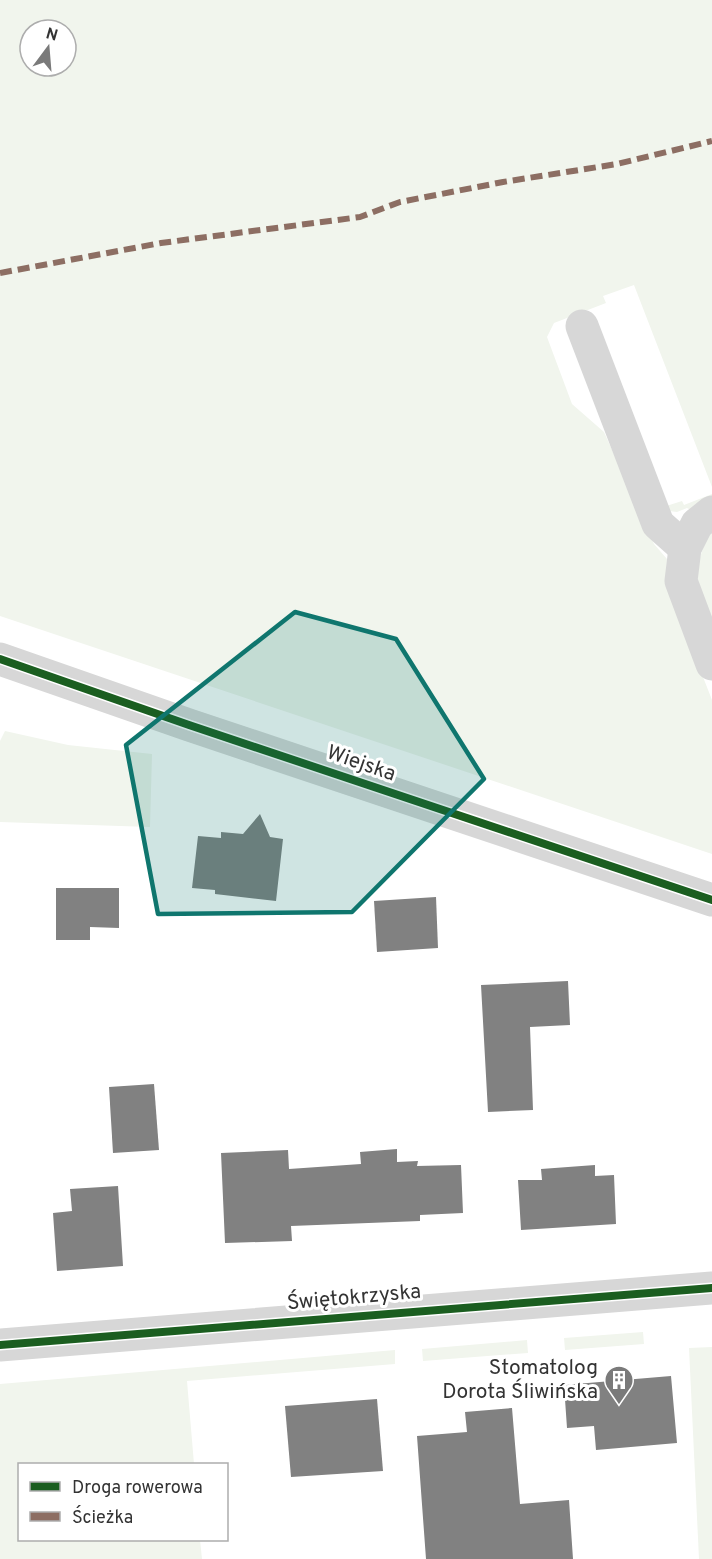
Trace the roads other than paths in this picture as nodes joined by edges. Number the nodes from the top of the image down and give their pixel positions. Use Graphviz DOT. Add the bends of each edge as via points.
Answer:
graph roads {
  1 [pos="582,326"];
  2 [pos="712,512"];
  3 [pos="685,548"];
  4 [pos="0,659"];
  5 [pos="712,664"];
  6 [pos="712,900"];
  7 [pos="712,1288"];
  8 [pos="0,1345"];
  1 -- 3 [label="street" via="658,524"];
  2 -- 3 [label="street" via="697,524"];
  3 -- 5 [label="street" via="681,581"];
  4 -- 6 [label="street, Wiejska"];
  7 -- 8 [label="street, Świętokrzyska"];
}
